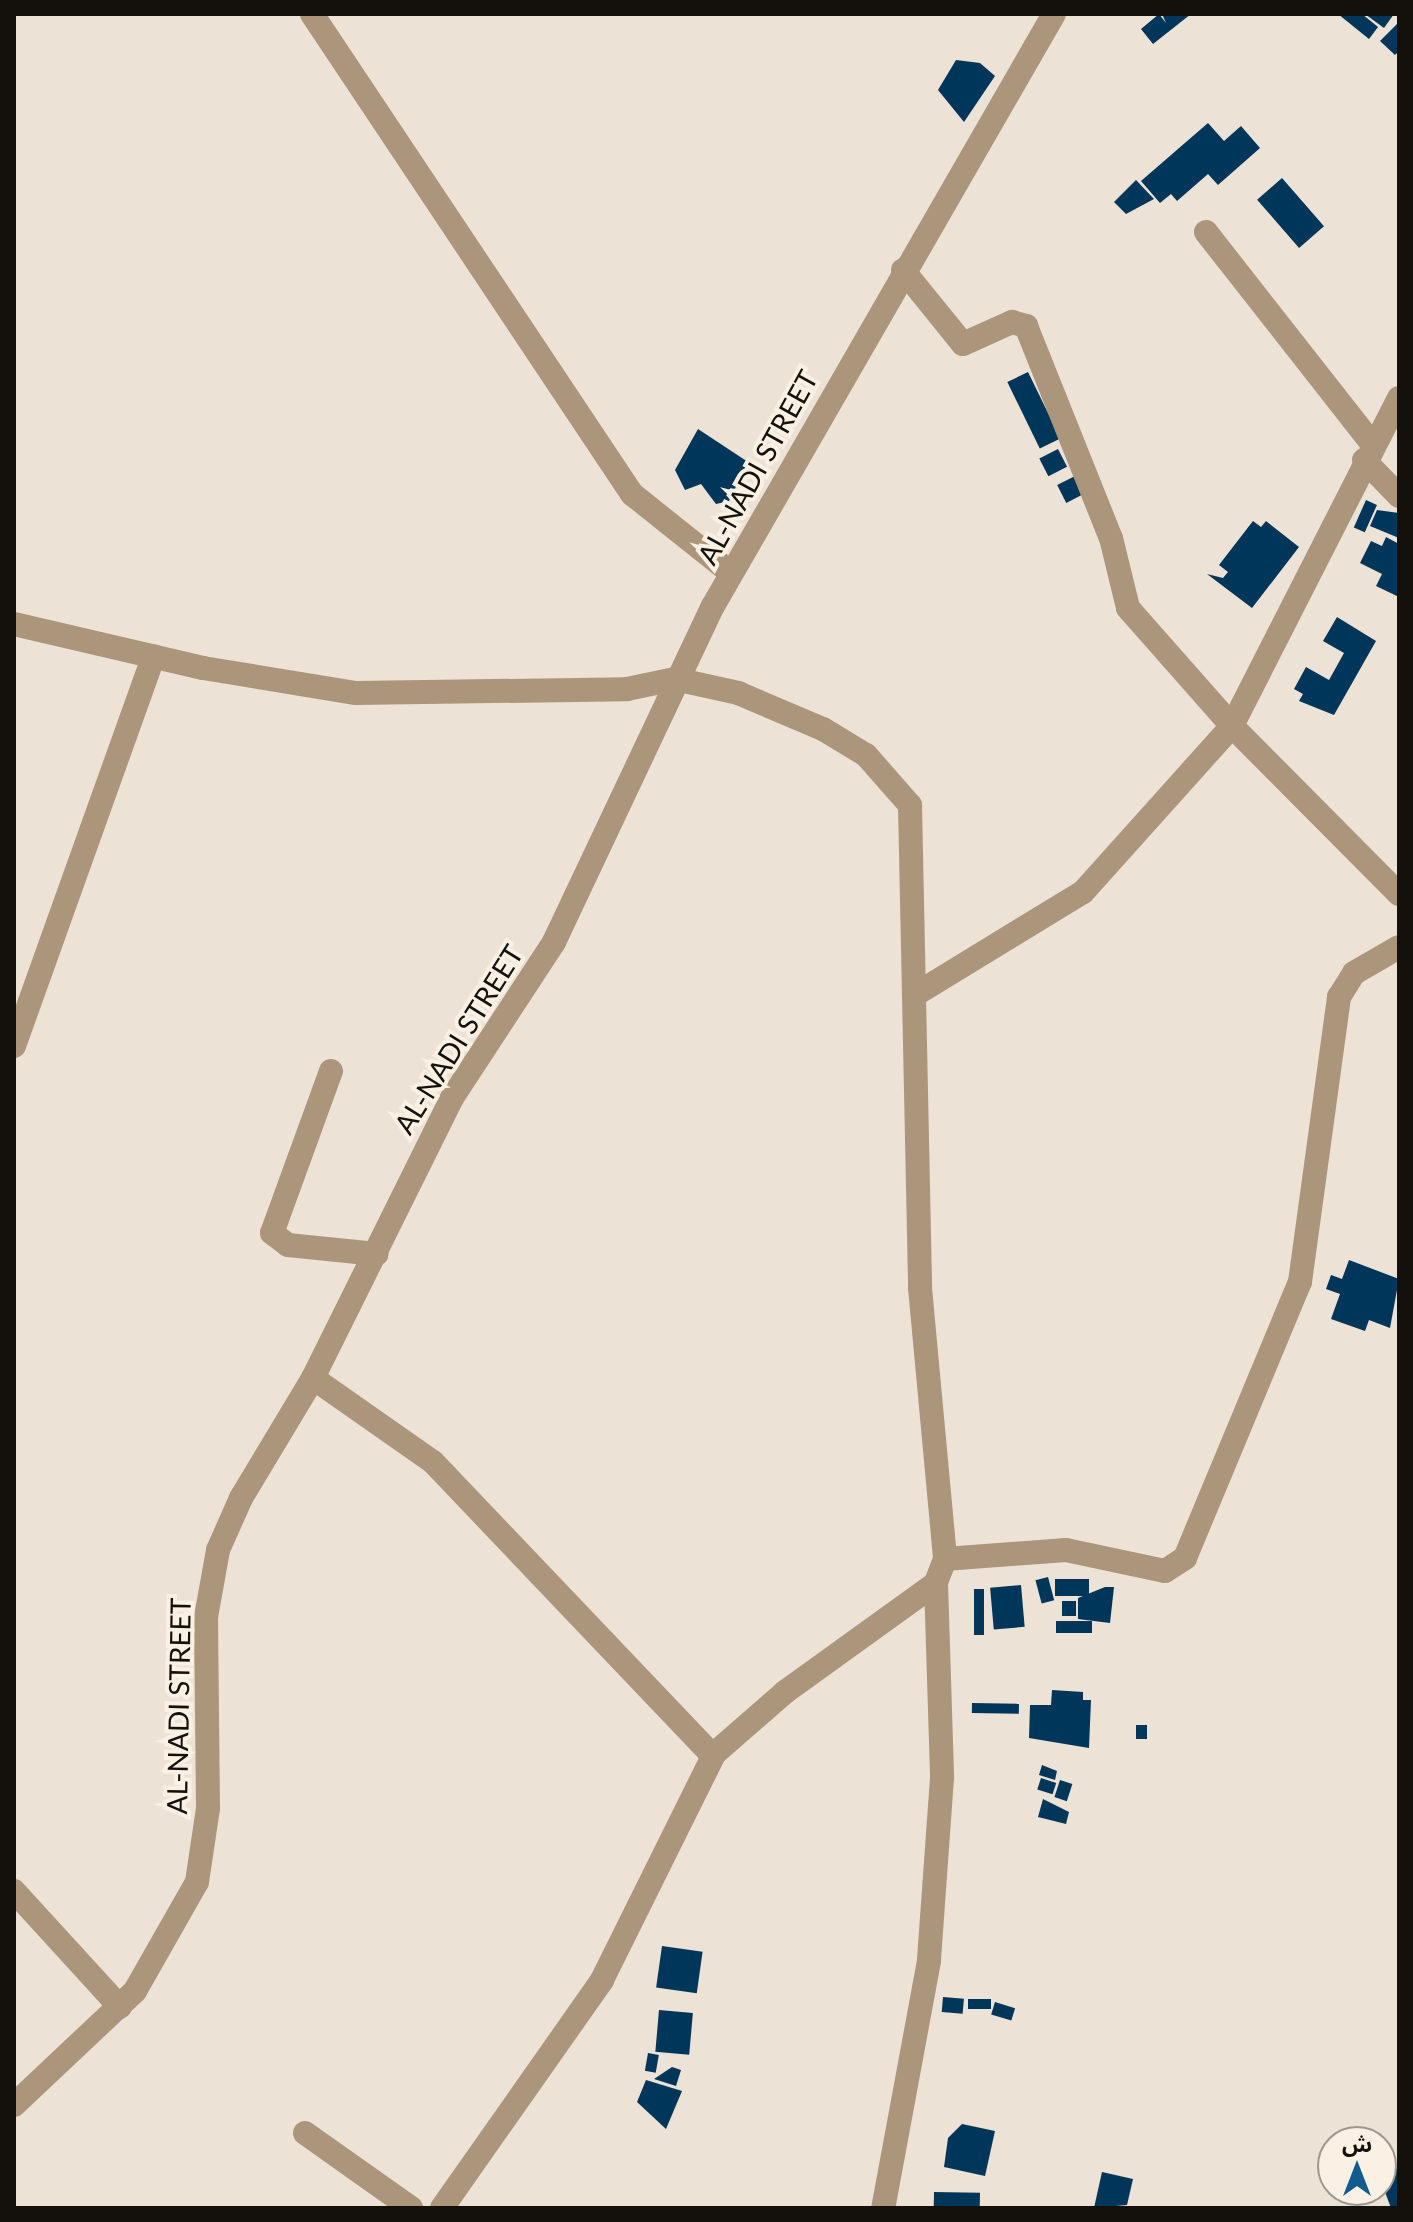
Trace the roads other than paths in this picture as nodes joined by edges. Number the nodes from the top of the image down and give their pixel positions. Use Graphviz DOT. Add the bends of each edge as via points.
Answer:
graph roads {
  1 [pos="312,14"];
  2 [pos="1054,14"];
  3 [pos="1206,232"];
  4 [pos="903,270"];
  5 [pos="1399,398"];
  6 [pos="1368,452"];
  7 [pos="1399,496"];
  8 [pos="731,573"];
  9 [pos="14,624"];
  10 [pos="154,656"];
  11 [pos="675,679"];
  12 [pos="1232,726"];
  13 [pos="1399,894"];
  14 [pos="1399,947"];
  15 [pos="914,995"];
  16 [pos="14,1046"];
  17 [pos="331,1071"];
  18 [pos="377,1254"];
  19 [pos="313,1378"];
  20 [pos="945,1559"];
  21 [pos="936,1583"];
  22 [pos="713,1756"];
  23 [pos="14,1891"];
  24 [pos="120,2007"];
  25 [pos="14,2105"];
  26 [pos="305,2133"];
  27 [pos="411,2208"];
  28 [pos="442,2208"];
  29 [pos="883,2208"];
  1 -- 8 [label="street" via="632,494"];
  2 -- 4 [label="street, AL-NADI STREET"];
  3 -- 6 [label="street"];
  4 -- 8 [label="street, AL-NADI STREET"];
  4 -- 12 [label="street" via="963,344 1012,322 1026,326 1111,538 1128,608"];
  5 -- 6 [label="street"];
  6 -- 7 [label="street"];
  6 -- 12 [label="street"];
  8 -- 11 [label="street, AL-NADI STREET"];
  9 -- 10 [label="street"];
  10 -- 11 [label="street" via="356,693 627,689"];
  10 -- 16 [label="street"];
  11 -- 15 [label="street" via="738,693 823,729 899,788 912,821"];
  11 -- 18 [label="street, AL-NADI STREET" via="554,942 452,1098"];
  12 -- 13 [label="street"];
  12 -- 15 [label="street" via="1083,892"];
  14 -- 20 [label="street" via="1354,973 1339,997 1300,1282 1185,1558 1165,1571 1066,1550"];
  15 -- 20 [label="street" via="924,1372"];
  17 -- 18 [label="street" via="273,1237"];
  18 -- 19 [label="street, AL-NADI STREET"];
  19 -- 22 [label="street" via="433,1462"];
  19 -- 24 [label="street, AL-NADI STREET" via="218,1550 206,1617 208,1808 197,1882 160,1956"];
  20 -- 21 [label="street"];
  21 -- 22 [label="street" via="785,1692"];
  21 -- 29 [label="street" via="941,1833 920,2018"];
  22 -- 28 [label="street" via="602,1980"];
  23 -- 24 [label="street"];
  24 -- 25 [label="street, AL-NADI STREET"];
  26 -- 27 [label="street"];
}
